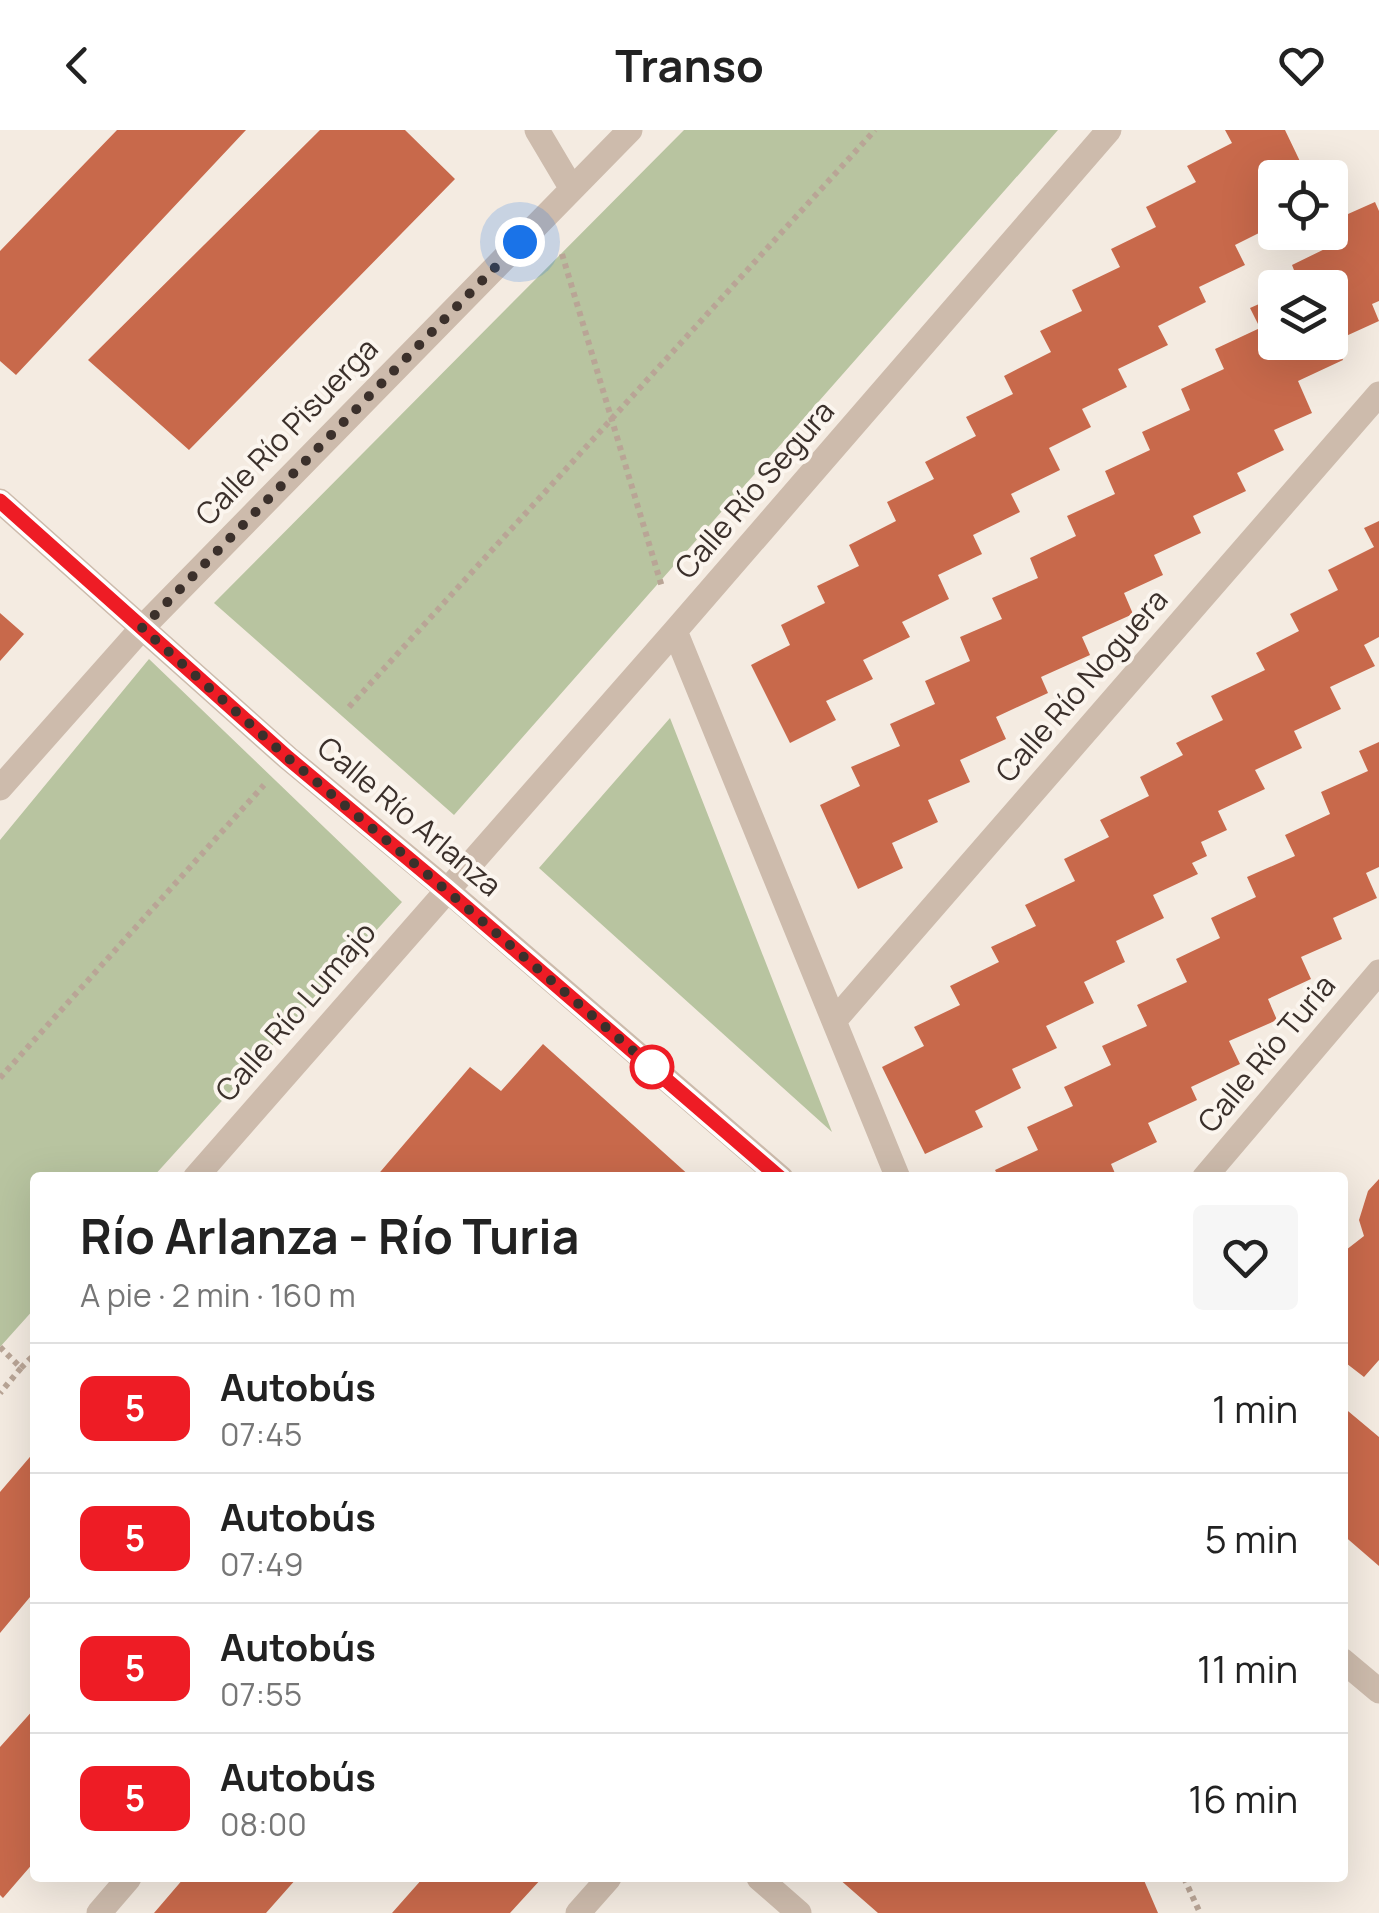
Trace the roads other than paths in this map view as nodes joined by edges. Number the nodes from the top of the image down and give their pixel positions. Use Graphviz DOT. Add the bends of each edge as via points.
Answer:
graph roads {
  1 [pos="537,130"];
  2 [pos="630,130"];
  3 [pos="1109,130"];
  4 [pos="572,189"];
  5 [pos="1379,394"];
  6 [pos="0,501"];
  7 [pos="142,628"];
  8 [pos="675,631"];
  9 [pos="0,788"];
  10 [pos="446,890"];
  11 [pos="1379,972"];
  12 [pos="834,1021"];
  13 [pos="201,1172"];
  14 [pos="773,1172"];
  15 [pos="896,1172"];
  16 [pos="1209,1172"];
  17 [pos="1348,1665"];
  18 [pos="1379,1691"];
  19 [pos="126,1882"];
  20 [pos="605,1882"];
  21 [pos="764,1882"];
  22 [pos="99,1913"];
  23 [pos="578,1913"];
  24 [pos="799,1913"];
  1 -- 4 [label="street"];
  2 -- 4 [label="street, Calle Río Pisuerga"];
  3 -- 8 [label="street, Calle Río Segura"];
  4 -- 7 [label="street, Calle Río Pisuerga"];
  5 -- 12 [label="street, Calle Río Noguera"];
  6 -- 7 [label="street, Calle Río Arlanza"];
  7 -- 9 [label="street, Calle Río Pisuerga"];
  7 -- 10 [label="street, Calle Río Arlanza"];
  8 -- 10 [label="street, Calle Río Segura"];
  8 -- 12 [label="street"];
  10 -- 13 [label="street, Calle Río Lumajo"];
  10 -- 14 [label="street, Calle Río Arlanza"];
  11 -- 16 [label="street, Calle Río Turia"];
  12 -- 15 [label="street"];
  17 -- 18 [label="street"];
  19 -- 22 [label="street"];
  20 -- 23 [label="street"];
  21 -- 24 [label="street"];
}
